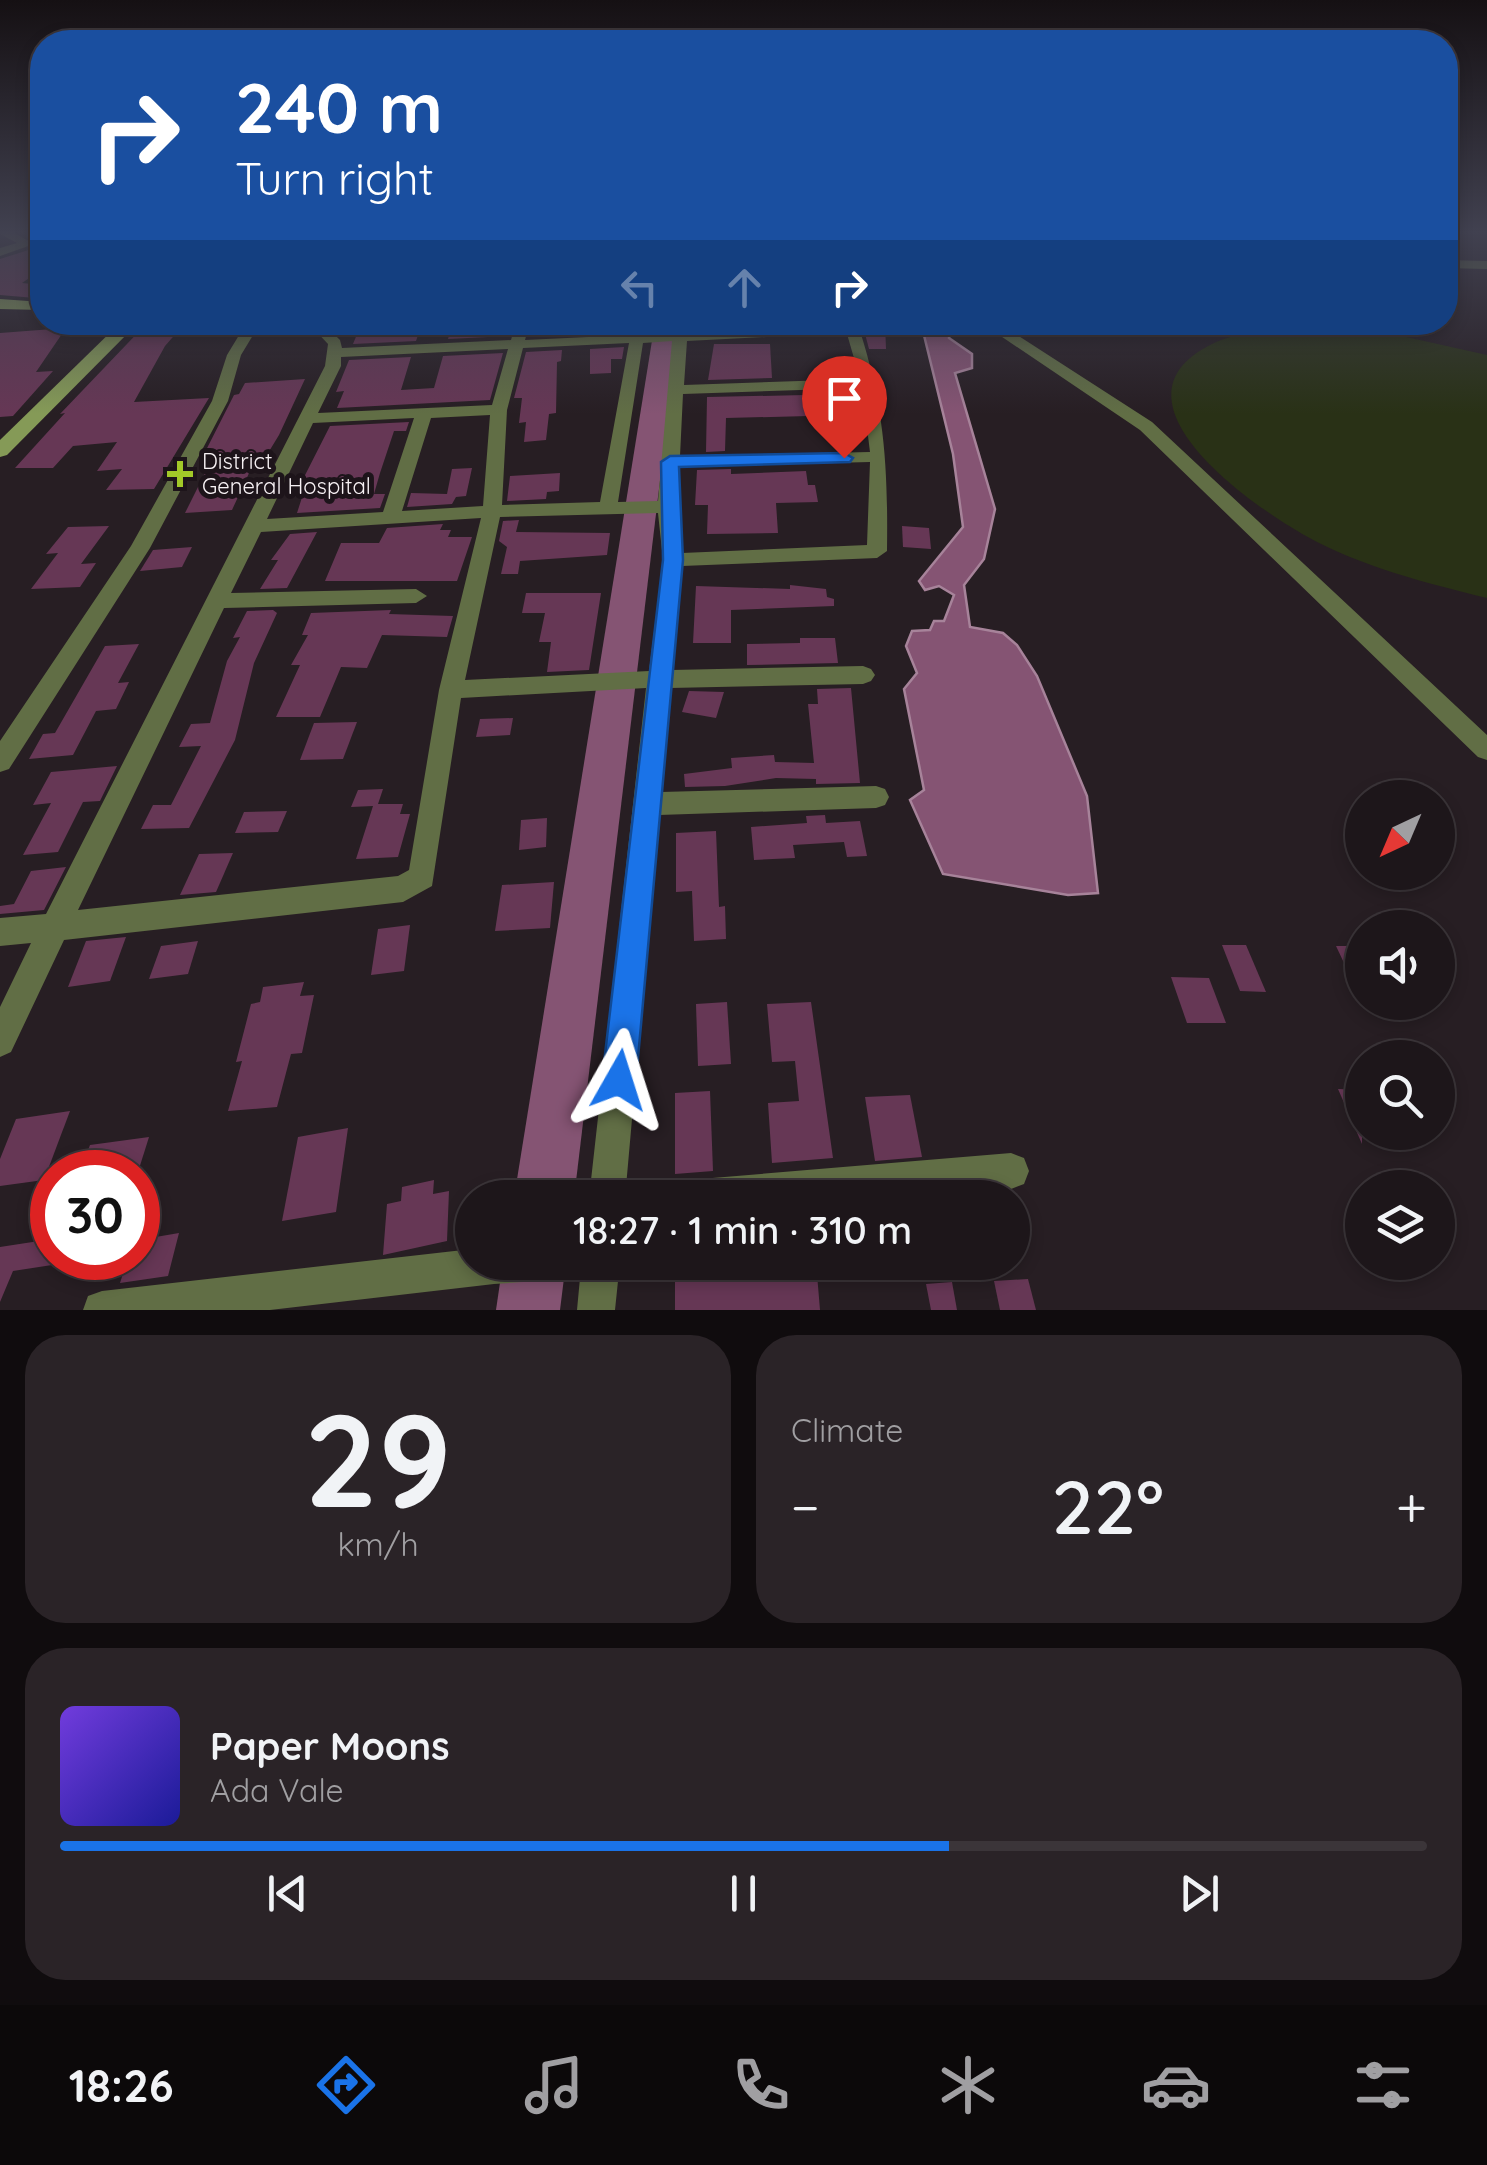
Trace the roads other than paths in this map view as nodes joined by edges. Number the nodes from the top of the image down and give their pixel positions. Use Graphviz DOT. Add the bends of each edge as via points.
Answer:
graph roads {
  1 [pos="0,304"];
  2 [pos="30,305"];
  3 [pos="118,335"];
  4 [pos="246,335"];
  5 [pos="327,335"];
  6 [pos="520,335"];
  7 [pos="589,335"];
  8 [pos="638,335"];
  9 [pos="681,335"];
  10 [pos="854,335"];
  11 [pos="1007,335"];
  12 [pos="519,342"];
  13 [pos="334,353"];
  14 [pos="869,383"];
  15 [pos="676,390"];
  16 [pos="498,410"];
  17 [pos="424,413"];
  18 [pos="307,418"];
  19 [pos="0,451"];
  20 [pos="879,457"];
  21 [pos="670,462"];
  22 [pos="668,507"];
  23 [pos="608,508"];
  24 [pos="492,511"];
  25 [pos="390,518"];
  26 [pos="252,526"];
  27 [pos="673,560"];
  28 [pos="416,596"];
  29 [pos="216,601"];
  30 [pos="863,675"];
  31 [pos="658,679"];
  32 [pos="451,690"];
  33 [pos="1487,750"];
  34 [pos="0,762"];
  35 [pos="876,797"];
  36 [pos="646,804"];
  37 [pos="54,928"];
  38 [pos="0,932"];
  39 [pos="0,1041"];
  40 [pos="1011,1171"];
  41 [pos="609,1180"];
  42 [pos="903,1180"];
  43 [pos="455,1269"];
  44 [pos="599,1280"];
  45 [pos="102,1310"];
  46 [pos="596,1310"];
  1 -- 2 [label="street"];
  3 -- 19 [label="street"];
  4 -- 34 [label="street" via="220,401 140,548"];
  5 -- 13 [label="street"];
  6 -- 12 [label="street"];
  7 -- 12 [label="street"];
  8 -- 23 [label="street"];
  9 -- 15 [label="street"];
  10 -- 14 [label="street"];
  11 -- 33 [label="street" via="1146,426"];
  12 -- 13 [label="street"];
  12 -- 16 [label="street"];
  13 -- 18 [label="street"];
  14 -- 15 [label="street"];
  14 -- 20 [label="street"];
  15 -- 21 [label="street"];
  16 -- 17 [label="street"];
  16 -- 24 [label="street"];
  17 -- 18 [label="street"];
  17 -- 25 [label="street"];
  18 -- 26 [label="street"];
  20 -- 21 [label="street"];
  20 -- 27 [label="street" via="877,551"];
  21 -- 22 [label="street"];
  22 -- 23 [label="street"];
  22 -- 27 [label="street"];
  23 -- 24 [label="street"];
  24 -- 25 [label="street"];
  24 -- 32 [label="street"];
  25 -- 26 [label="street"];
  26 -- 29 [label="street"];
  27 -- 31 [label="street"];
  28 -- 29 [label="street"];
  29 -- 37 [label="street"];
  30 -- 31 [label="street"];
  31 -- 32 [label="street"];
  31 -- 36 [label="street"];
  32 -- 37 [label="street" via="422,877 404,889"];
  35 -- 36 [label="street"];
  36 -- 41 [label="street"];
  37 -- 38 [label="street"];
  37 -- 39 [label="street"];
  40 -- 42 [label="street"];
  43 -- 45 [label="street"];
  44 -- 46 [label="street"];
}
